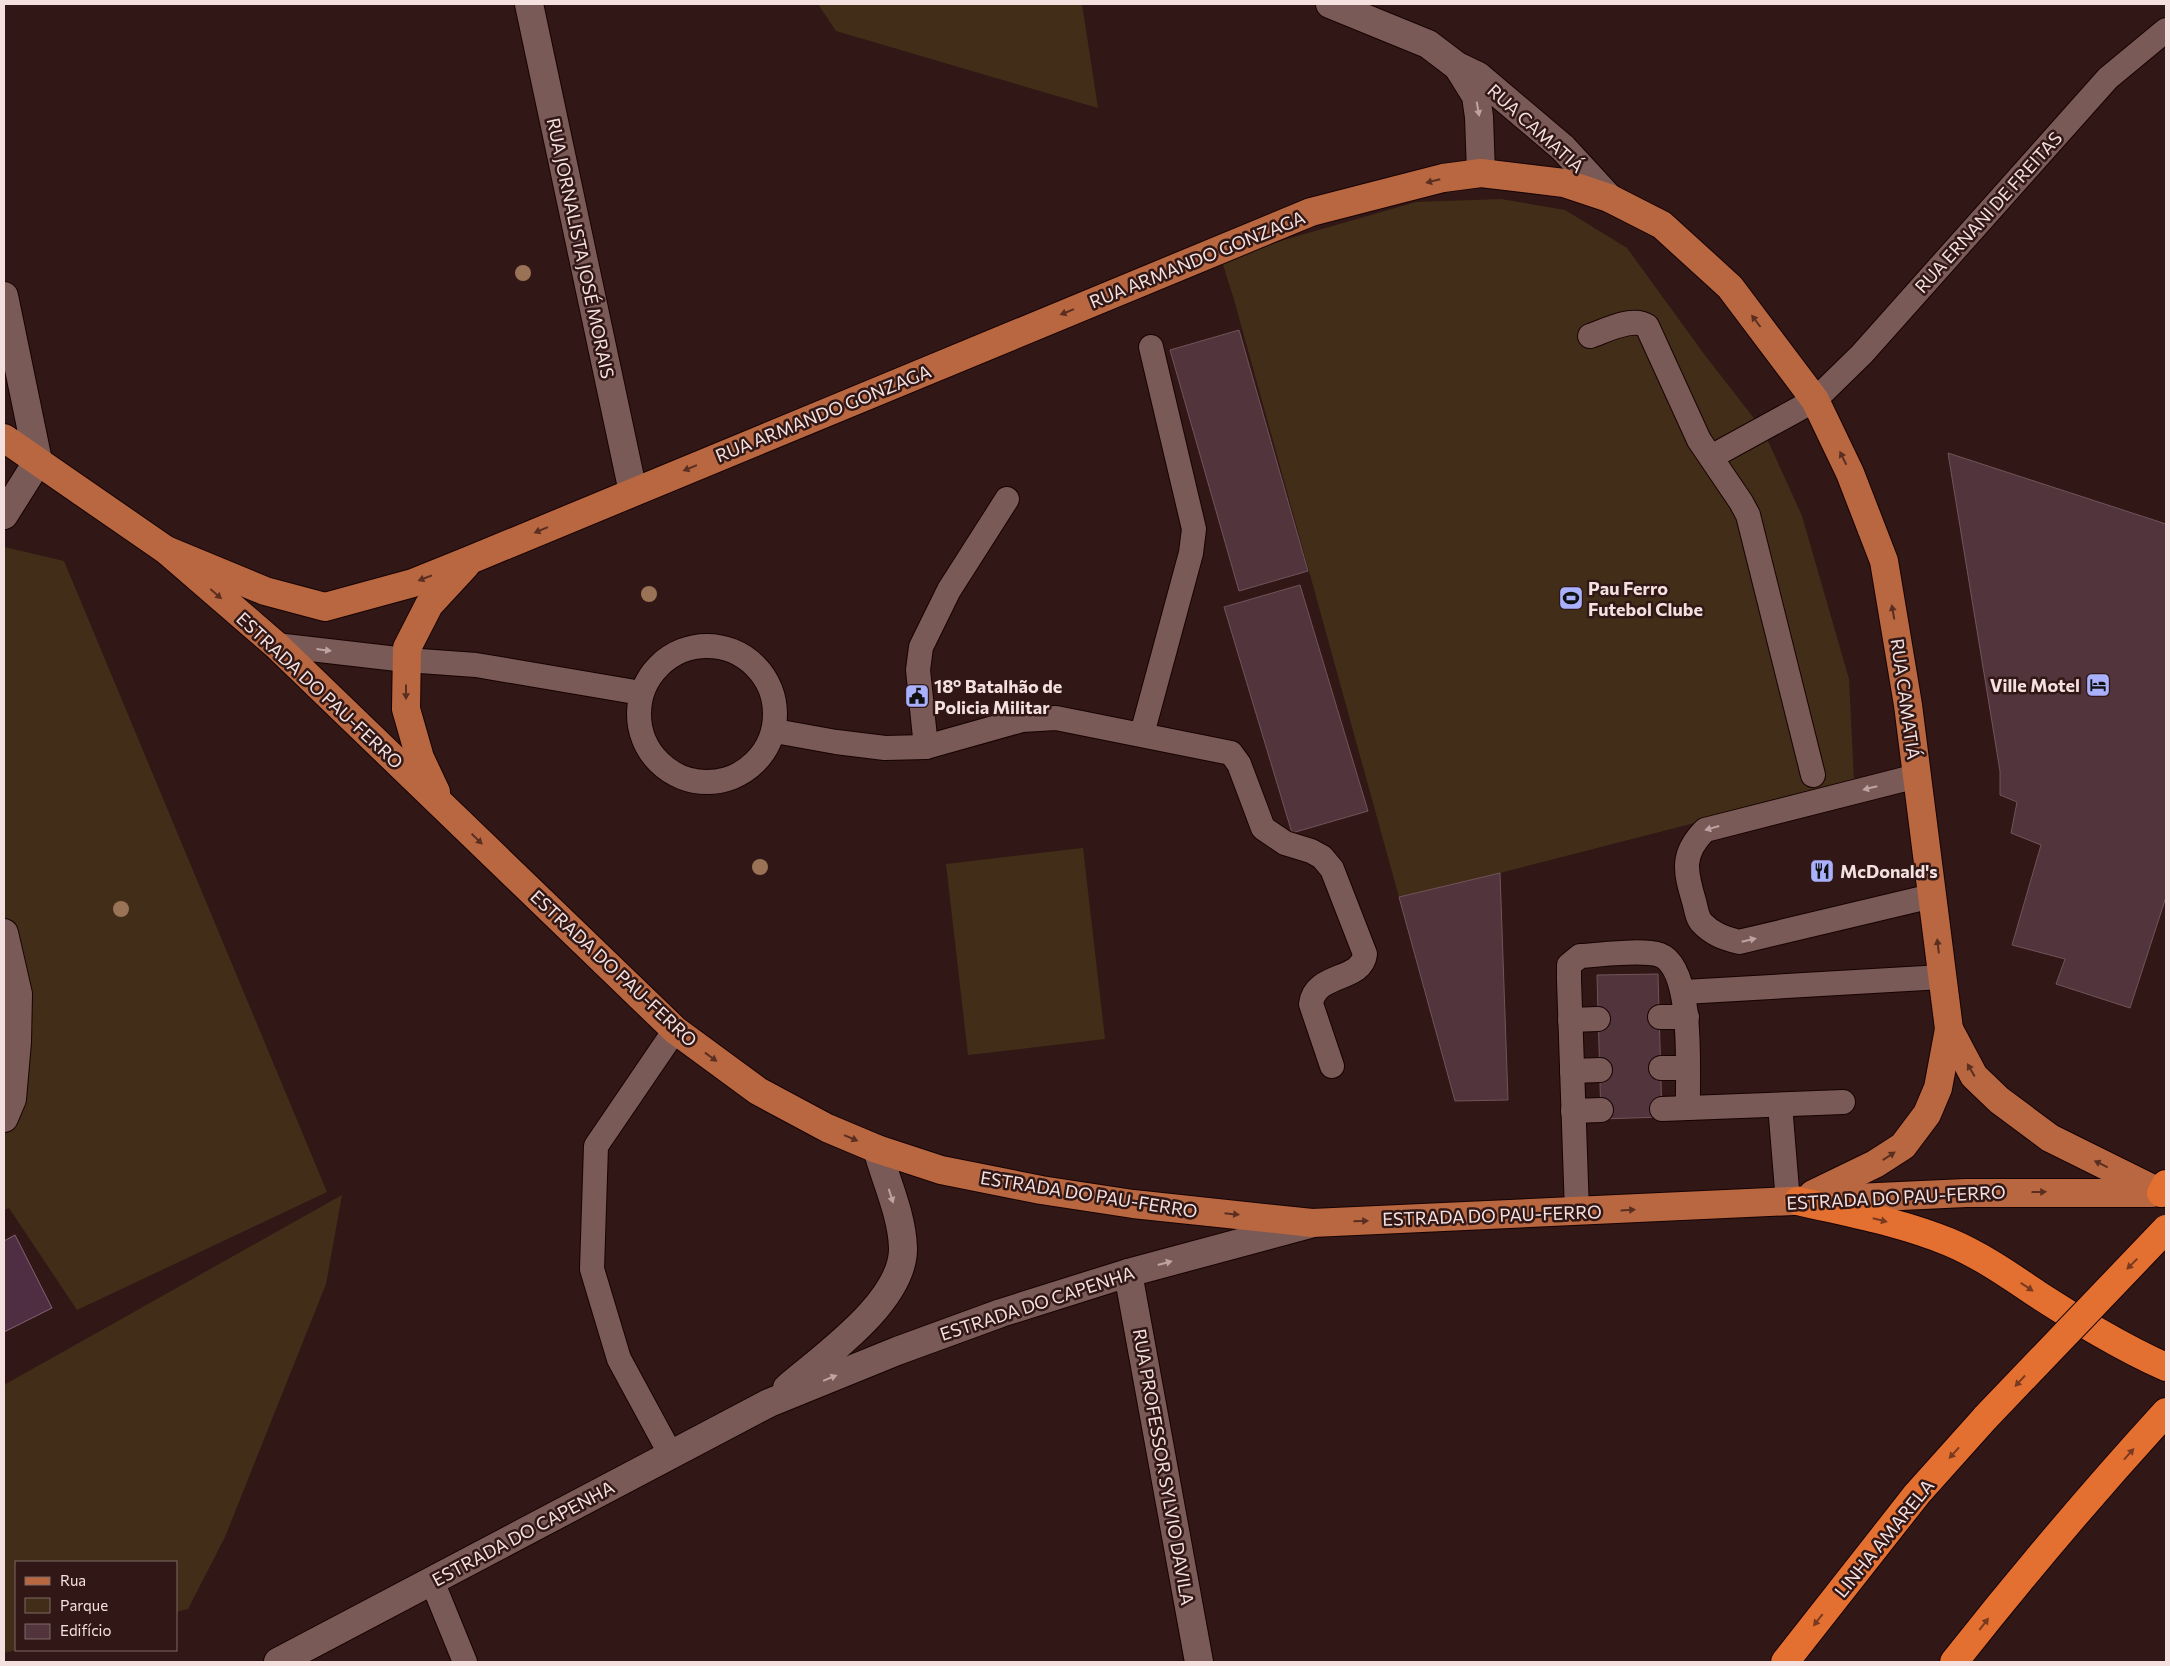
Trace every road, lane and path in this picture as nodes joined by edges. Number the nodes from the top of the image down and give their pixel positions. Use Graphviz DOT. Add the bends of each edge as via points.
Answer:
graph roads {
  1 [pos="529,4"];
  2 [pos="1330,4"];
  3 [pos="2166,30"];
  4 [pos="1458,66"];
  5 [pos="1482,173"];
  6 [pos="1609,198"];
  7 [pos="4,296"];
  8 [pos="1590,336"];
  9 [pos="1152,347"];
  10 [pos="1815,400"];
  11 [pos="4,438"];
  12 [pos="1711,457"];
  13 [pos="38,462"];
  14 [pos="633,492"];
  15 [pos="1007,499"];
  16 [pos="4,515"];
  17 [pos="166,550"];
  18 [pos="470,560"];
  19 [pos="276,645"];
  20 [pos="406,660"];
  21 [pos="641,693"];
  22 [pos="775,731"];
  23 [pos="1142,734"];
  24 [pos="926,747"];
  25 [pos="1813,775"];
  26 [pos="1917,776"];
  27 [pos="442,805"];
  28 [pos="1932,896"];
  29 [pos="4,933"];
  30 [pos="1942,977"];
  31 [pos="1684,992"];
  32 [pos="1686,1016"];
  33 [pos="1660,1017"];
  34 [pos="1570,1020"];
  35 [pos="1598,1020"];
  36 [pos="1949,1029"];
  37 [pos="675,1030"];
  38 [pos="1332,1066"];
  39 [pos="1661,1068"];
  40 [pos="1687,1068"];
  41 [pos="1600,1070"];
  42 [pos="1572,1071"];
  43 [pos="1843,1102"];
  44 [pos="1780,1106"];
  45 [pos="1688,1108"];
  46 [pos="1662,1109"];
  47 [pos="1601,1110"];
  48 [pos="1573,1111"];
  49 [pos="4,1118"];
  50 [pos="877,1149"];
  51 [pos="2164,1190"];
  52 [pos="1793,1201"];
  53 [pos="1577,1212"];
  54 [pos="1312,1223"];
  55 [pos="2166,1229"];
  56 [pos="1128,1273"];
  57 [pos="2166,1367"];
  58 [pos="769,1403"];
  59 [pos="2166,1412"];
  60 [pos="671,1455"];
  61 [pos="432,1581"];
  62 [pos="278,1662"];
  63 [pos="465,1662"];
  64 [pos="1199,1662"];
  65 [pos="1785,1662"];
  66 [pos="1954,1662"];
  1 -- 14 [label="street, RUA JORNALISTA JOSÉ MORAIS"];
  2 -- 4 [label="street, RUA CAMATIÁ" via="1428,44"];
  3 -- 10 [label="lane, RUA ERNANI DE FREITAS" via="2108,78 1862,354"];
  4 -- 5 [label="street, RUA CAMATIÁ, one-way" via="1476,96"];
  4 -- 6 [label="street, RUA CAMATIÁ" via="1478,76 1563,148"];
  5 -- 6 [label="main road, RUA CAMATIÁ" via="1564,183"];
  5 -- 14 [label="main road, RUA ARMANDO GONZAGA, one-way" via="1443,178 1311,212"];
  10 -- 6 [label="main road, RUA CAMATIÁ, one-way" via="1730,287 1662,225"];
  7 -- 13 [label="street"];
  8 -- 12 [label="lane" via="1630,323 1642,322 1647,326 1699,440"];
  9 -- 23 [label="lane" via="1194,529 1191,553"];
  10 -- 12 [label="lane, RUA ERNANI DE FREITAS"];
  26 -- 10 [label="main road, RUA CAMATIÁ, one-way" via="1884,561 1850,473"];
  11 -- 13 [label="main road, ESTRADA DO PAU-FERRO"];
  12 -- 25 [label="lane" via="1752,524"];
  13 -- 16 [label="street"];
  13 -- 17 [label="main road, ESTRADA DO PAU-FERRO"];
  14 -- 18 [label="main road, RUA ARMANDO GONZAGA, one-way"];
  15 -- 24 [label="lane" via="949,590 921,647 918,670"];
  18 -- 17 [label="main road, RUA ARMANDO GONZAGA, one-way" via="413,583 325,607 265,591"];
  17 -- 19 [label="main road, ESTRADA DO PAU-FERRO, one-way"];
  18 -- 20 [label="main road" via="429,605 407,648"];
  19 -- 20 [label="lane, one-way"];
  19 -- 27 [label="main road, ESTRADA DO PAU-FERRO"];
  20 -- 21 [label="lane" via="476,665"];
  20 -- 27 [label="main road, one-way" via="406,709 420,758"];
  21 -- 22 [label="lane" via="653,670 674,654 699,645 726,647 750,659 768,679 776,704"];
  21 -- 22 [label="lane" via="638,721 646,747 664,768 688,780 716,782 742,774 763,756"];
  22 -- 24 [label="lane" via="886,748"];
  23 -- 24 [label="lane" via="1048,718 1022,720"];
  23 -- 38 [label="lane" via="1231,753 1239,764 1263,828 1284,843 1311,851 1332,868 1365,954 1358,968 1316,988 1312,997"];
  26 -- 28 [label="main road, RUA CAMATIÁ"];
  26 -- 28 [label="lane, one-way" via="1705,830 1693,842 1687,856 1686,875 1700,922 1718,936 1739,942"];
  27 -- 37 [label="main road, ESTRADA DO PAU-FERRO, one-way"];
  30 -- 28 [label="main road, RUA CAMATIÁ, one-way"];
  29 -- 49 [label="street" via="18,994 12,1099"];
  30 -- 31 [label="lane"];
  30 -- 36 [label="main road, RUA CAMATIÁ"];
  31 -- 32 [label="lane"];
  31 -- 34 [label="lane" via="1670,963 1662,956 1647,953 1580,956 1569,965"];
  32 -- 33 [label="lane"];
  32 -- 40 [label="lane"];
  34 -- 35 [label="lane"];
  34 -- 42 [label="lane"];
  51 -- 36 [label="main road, RUA CAMATIÁ, one-way" via="2050,1138 1999,1100 1974,1076"];
  52 -- 36 [label="main road, one-way" via="1876,1164 1903,1146 1927,1114 1938,1088"];
  37 -- 50 [label="main road, ESTRADA DO PAU-FERRO, one-way" via="758,1091 827,1128"];
  37 -- 60 [label="lane" via="596,1146 592,1269 619,1360"];
  39 -- 40 [label="lane"];
  40 -- 45 [label="lane"];
  41 -- 42 [label="lane"];
  42 -- 48 [label="lane"];
  43 -- 44 [label="lane"];
  44 -- 45 [label="lane"];
  44 -- 52 [label="lane"];
  45 -- 46 [label="lane"];
  47 -- 48 [label="lane"];
  48 -- 53 [label="lane"];
  50 -- 54 [label="main road, ESTRADA DO PAU-FERRO, one-way" via="941,1170 1041,1190 1133,1204"];
  50 -- 58 [label="street, ESTRADA DO CAPENHA, one-way" via="899,1220 903,1250 899,1273 885,1298 862,1322"];
  52 -- 51 [label="main road, ESTRADA DO PAU-FERRO, one-way" via="1966,1193"];
  53 -- 52 [label="main road, ESTRADA DO PAU-FERRO, one-way"];
  52 -- 57 [label="highway, one-way" via="1883,1220 1950,1242 1995,1266 2078,1320"];
  54 -- 53 [label="main road, ESTRADA DO PAU-FERRO, one-way"];
  56 -- 54 [label="street, ESTRADA DO CAPENHA, one-way"];
  55 -- 65 [label="highway, LINHA AMARELA, one-way, bridge" via="1917,1494"];
  58 -- 56 [label="street, ESTRADA DO CAPENHA, one-way" via="906,1347"];
  56 -- 64 [label="street, RUA PROFESSOR SYLVIO DAVILA"];
  58 -- 60 [label="street, ESTRADA DO CAPENHA"];
  66 -- 59 [label="highway, one-way" via="2023,1575"];
  60 -- 61 [label="street, ESTRADA DO CAPENHA"];
  61 -- 62 [label="street, ESTRADA DO CAPENHA"];
  61 -- 63 [label="lane"];
}
